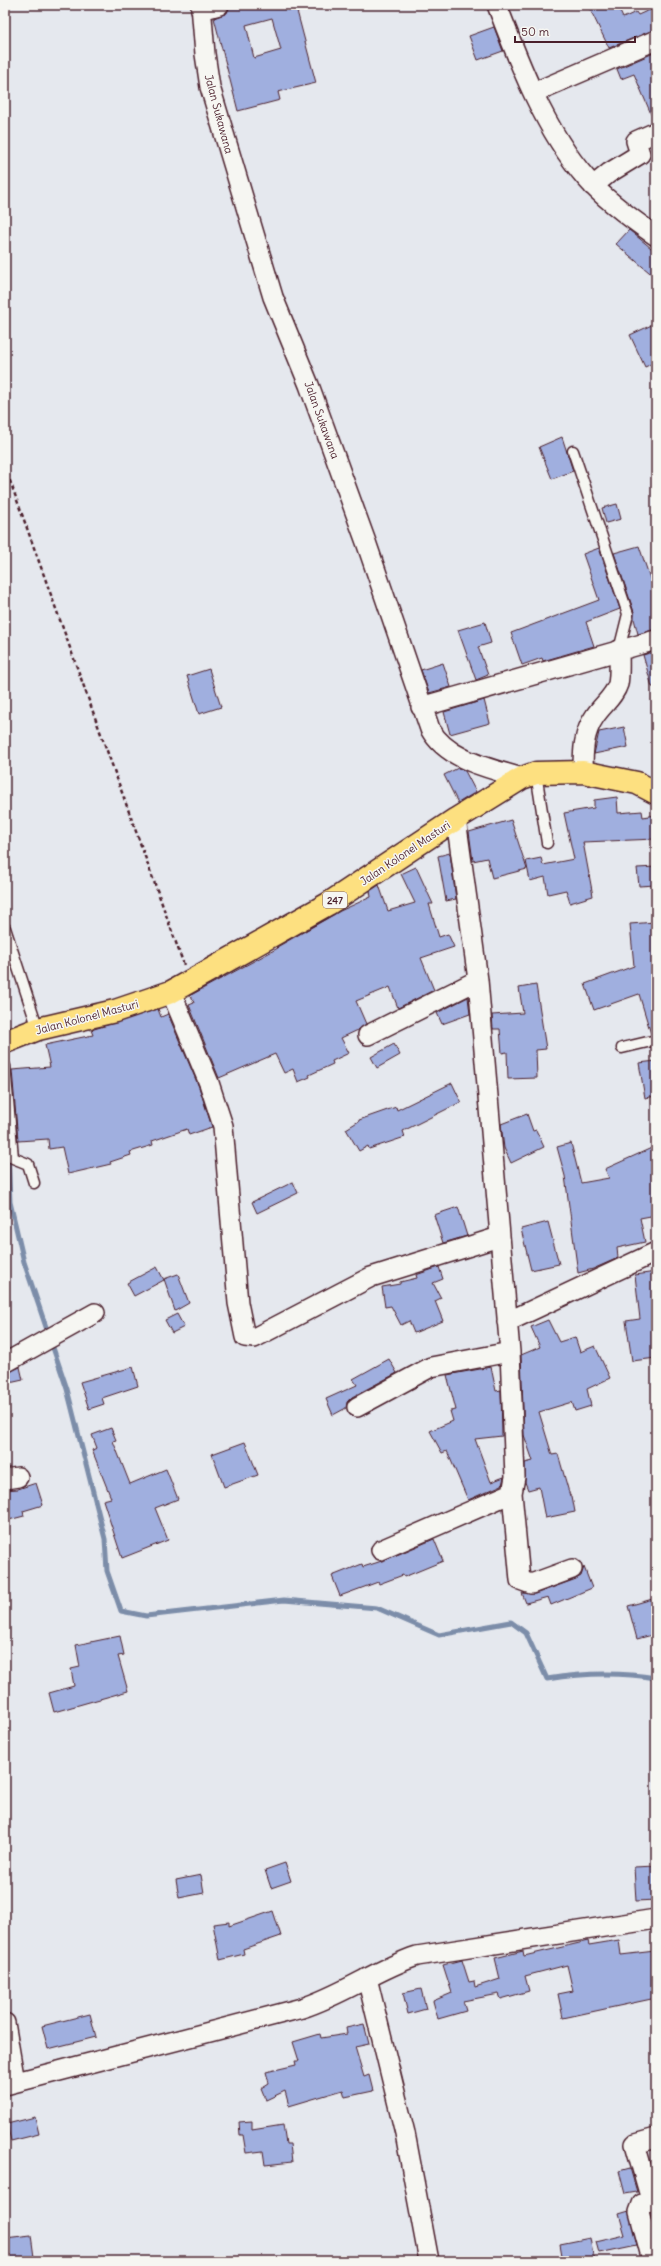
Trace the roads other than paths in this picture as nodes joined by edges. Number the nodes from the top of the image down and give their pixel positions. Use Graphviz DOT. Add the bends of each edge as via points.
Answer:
graph roads {
  1 [pos="219,5"];
  2 [pos="498,5"];
  3 [pos="201,7"];
  4 [pos="656,40"];
  5 [pos="535,92"];
  6 [pos="656,132"];
  7 [pos="593,186"];
  8 [pos="656,236"];
  9 [pos="573,451"];
  10 [pos="656,640"];
  11 [pos="619,650"];
  12 [pos="422,708"];
  13 [pos="583,772"];
  14 [pos="529,776"];
  15 [pos="656,793"];
  16 [pos="456,819"];
  17 [pos="547,843"];
  18 [pos="5,928"];
  19 [pos="478,980"];
  20 [pos="171,992"];
  21 [pos="38,1029"];
  22 [pos="368,1035"];
  23 [pos="656,1040"];
  24 [pos="5,1042"];
  25 [pos="622,1048"];
  26 [pos="5,1066"];
  27 [pos="34,1183"];
  28 [pos="499,1237"];
  29 [pos="656,1252"];
  30 [pos="95,1313"];
  31 [pos="507,1322"];
  32 [pos="510,1352"];
  33 [pos="5,1363"];
  34 [pos="357,1407"];
  35 [pos="512,1493"];
  36 [pos="381,1550"];
  37 [pos="572,1569"];
  38 [pos="656,1919"];
  39 [pos="367,1978"];
  40 [pos="5,2023"];
  41 [pos="10,2083"];
  42 [pos="656,2138"];
  43 [pos="653,2200"];
  44 [pos="652,2260"];
  45 [pos="429,2261"];
  1 -- 3 [label="street"];
  2 -- 5 [label="street"];
  3 -- 12 [label="street, Jalan Sukawana" via="207,71 215,107 271,290 366,542"];
  4 -- 5 [label="street"];
  5 -- 7 [label="street" via="548,121 572,161"];
  6 -- 7 [label="street" via="636,141 640,154"];
  7 -- 8 [label="street"];
  9 -- 11 [label="lane" via="628,614"];
  10 -- 11 [label="street"];
  11 -- 12 [label="street"];
  11 -- 13 [label="street" via="618,683 588,728 584,744"];
  12 -- 14 [label="street, Jalan Sukawana" via="434,736 445,749 476,763"];
  13 -- 14 [label="main road"];
  13 -- 15 [label="main road" via="637,783"];
  14 -- 16 [label="main road, Jalan Kolonel Masturi / 247"];
  14 -- 17 [label="lane"];
  16 -- 19 [label="street"];
  16 -- 20 [label="main road, Jalan Kolonel Masturi / 247" via="328,904"];
  18 -- 21 [label="lane"];
  19 -- 22 [label="street"];
  19 -- 28 [label="street"];
  20 -- 21 [label="main road, Jalan Kolonel Masturi / 247" via="116,1011"];
  20 -- 28 [label="street" via="209,1083 223,1126 238,1303 245,1337 254,1338 371,1277"];
  21 -- 24 [label="main road, Jalan Kolonel Masturi / 247"];
  23 -- 25 [label="lane"];
  26 -- 27 [label="lane" via="13,1158 28,1164"];
  28 -- 31 [label="street"];
  29 -- 31 [label="street"];
  30 -- 33 [label="street"];
  31 -- 32 [label="street"];
  32 -- 34 [label="street" via="431,1367"];
  32 -- 35 [label="street" via="515,1456"];
  35 -- 36 [label="street"];
  35 -- 37 [label="street" via="520,1580 531,1584"];
  38 -- 39 [label="street" via="427,1954 404,1960"];
  39 -- 41 [label="street" via="333,1996 302,2008"];
  39 -- 45 [label="street" via="405,2133"];
  40 -- 41 [label="street"];
  42 -- 43 [label="street" via="635,2144"];
  43 -- 44 [label="street" via="642,2204 639,2212"];
}
